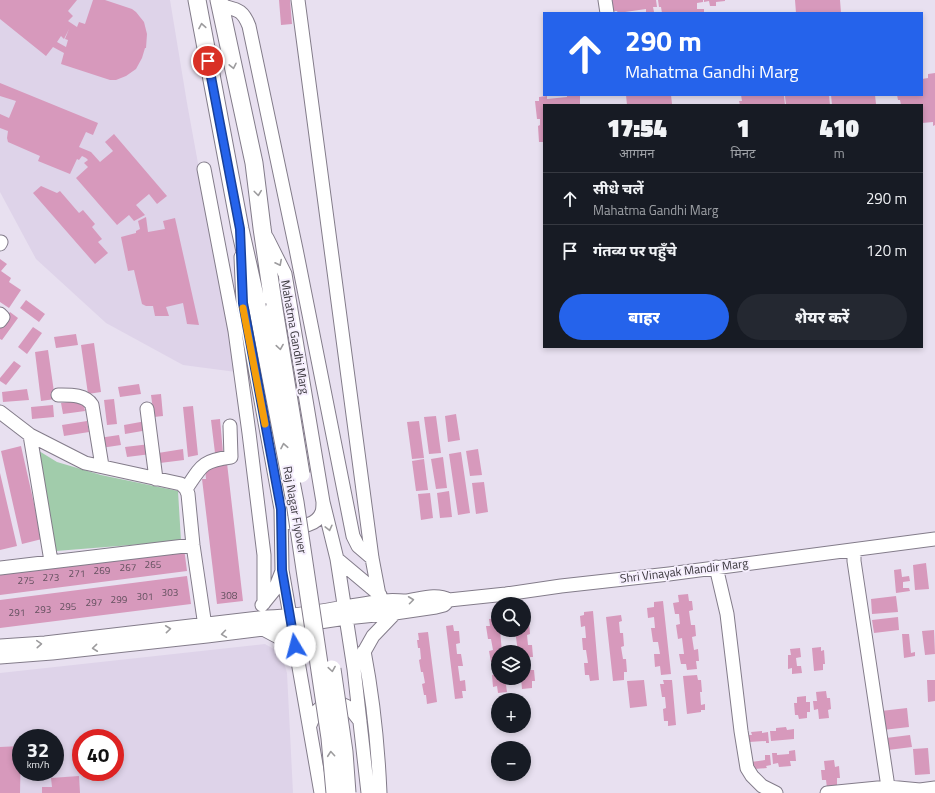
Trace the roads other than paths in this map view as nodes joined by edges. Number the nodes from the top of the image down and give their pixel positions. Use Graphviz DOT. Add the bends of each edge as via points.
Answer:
graph roads {
  1 [pos="197,0"];
  2 [pos="298,0"];
  3 [pos="605,0"];
  4 [pos="219,2"];
  5 [pos="607,12"];
  6 [pos="204,169"];
  7 [pos="262,228"];
  8 [pos="240,229"];
  9 [pos="0,314"];
  10 [pos="0,321"];
  11 [pos="58,395"];
  12 [pos="147,409"];
  13 [pos="0,412"];
  14 [pos="230,426"];
  15 [pos="266,432"];
  16 [pos="249,433"];
  17 [pos="30,435"];
  18 [pos="102,466"];
  19 [pos="156,478"];
  20 [pos="186,489"];
  21 [pos="323,502"];
  22 [pos="281,509"];
  23 [pos="935,539"];
  24 [pos="192,545"];
  25 [pos="854,550"];
  26 [pos="372,558"];
  27 [pos="337,559"];
  28 [pos="51,561"];
  29 [pos="716,567"];
  30 [pos="0,568"];
  31 [pos="282,570"];
  32 [pos="382,598"];
  33 [pos="449,600"];
  34 [pos="264,603"];
  35 [pos="345,612"];
  36 [pos="395,613"];
  37 [pos="248,619"];
  38 [pos="292,621"];
  39 [pos="263,629"];
  40 [pos="206,631"];
  41 [pos="0,646"];
  42 [pos="295,646"];
  43 [pos="364,651"];
  44 [pos="0,657"];
  45 [pos="354,669"];
  46 [pos="360,721"];
  47 [pos="310,725"];
  48 [pos="888,787"];
  49 [pos="935,788"];
  50 [pos="861,791"];
  51 [pos="321,793"];
  52 [pos="335,793"];
  53 [pos="348,793"];
  54 [pos="368,793"];
  55 [pos="380,793"];
  56 [pos="776,793"];
  57 [pos="827,793"];
  8 -- 1 [label="main road, one-way"];
  2 -- 26 [label="street"];
  3 -- 5 [label="street"];
  4 -- 7 [label="main road, Mahatma Gandhi Marg, one-way" via="254,163"];
  4 -- 26 [label="street" via="240,12 249,26 354,536 358,546"];
  6 -- 16 [label="street" via="235,331"];
  7 -- 21 [label="street, Mahatma Gandhi Marg, one-way" via="285,274"];
  7 -- 53 [label="main road, Raj Nagar Flyover, one-way, bridge" via="343,744"];
  8 -- 15 [label="street" via="243,303"];
  52 -- 8 [label="main road, Raj Nagar Flyover, one-way, bridge" via="330,738 295,502"];
  9 -- 10 [label="street"];
  11 -- 18 [label="street" via="73,395 92,405"];
  12 -- 19 [label="street"];
  13 -- 17 [label="street"];
  14 -- 20 [label="street" via="231,457 201,466"];
  15 -- 16 [label="street"];
  15 -- 22 [label="street"];
  16 -- 34 [label="street" via="264,555"];
  17 -- 18 [label="street" via="85,462"];
  17 -- 28 [label="street"];
  18 -- 19 [label="street"];
  19 -- 20 [label="street" via="181,484"];
  20 -- 24 [label="street"];
  21 -- 22 [label="street" via="322,512 317,519 301,526 292,524 285,518"];
  21 -- 27 [label="street, Mahatma Gandhi Marg, one-way"];
  22 -- 31 [label="street"];
  23 -- 25 [label="street, Shri Vinayak Mandir Marg"];
  24 -- 28 [label="street"];
  24 -- 40 [label="street"];
  25 -- 29 [label="street, Shri Vinayak Mandir Marg"];
  25 -- 48 [label="street"];
  26 -- 32 [label="street"];
  27 -- 32 [label="street"];
  27 -- 35 [label="street, Mahatma Gandhi Marg"];
  28 -- 30 [label="street"];
  29 -- 33 [label="street, Shri Vinayak Mandir Marg"];
  29 -- 56 [label="street" via="726,614 747,768 762,786"];
  31 -- 34 [label="street" via="275,589"];
  31 -- 38 [label="street"];
  32 -- 33 [label="street, Shri Vinayak Mandir Marg, one-way" via="406,601 443,597"];
  32 -- 35 [label="street, Shri Vinayak Mandir Marg"];
  33 -- 36 [label="street" via="444,605 436,607"];
  34 -- 37 [label="street"];
  35 -- 36 [label="street"];
  35 -- 38 [label="street"];
  35 -- 45 [label="street, Mahatma Gandhi Marg"];
  36 -- 43 [label="street" via="373,636"];
  37 -- 38 [label="street"];
  37 -- 40 [label="street"];
  38 -- 39 [label="street"];
  38 -- 42 [label="street"];
  39 -- 40 [label="street, one-way"];
  39 -- 42 [label="street"];
  41 -- 40 [label="street, one-way"];
  40 -- 44 [label="street, one-way" via="52,653"];
  42 -- 47 [label="street"];
  43 -- 45 [label="street"];
  43 -- 55 [label="street" via="376,739"];
  45 -- 46 [label="street, Mahatma Gandhi Marg"];
  46 -- 47 [label="street" via="349,708 336,703 319,709"];
  46 -- 54 [label="street, Mahatma Gandhi Marg"];
  47 -- 51 [label="street"];
  48 -- 49 [label="street" via="920,790"];
  48 -- 50 [label="street"];
  50 -- 57 [label="street"];
}
